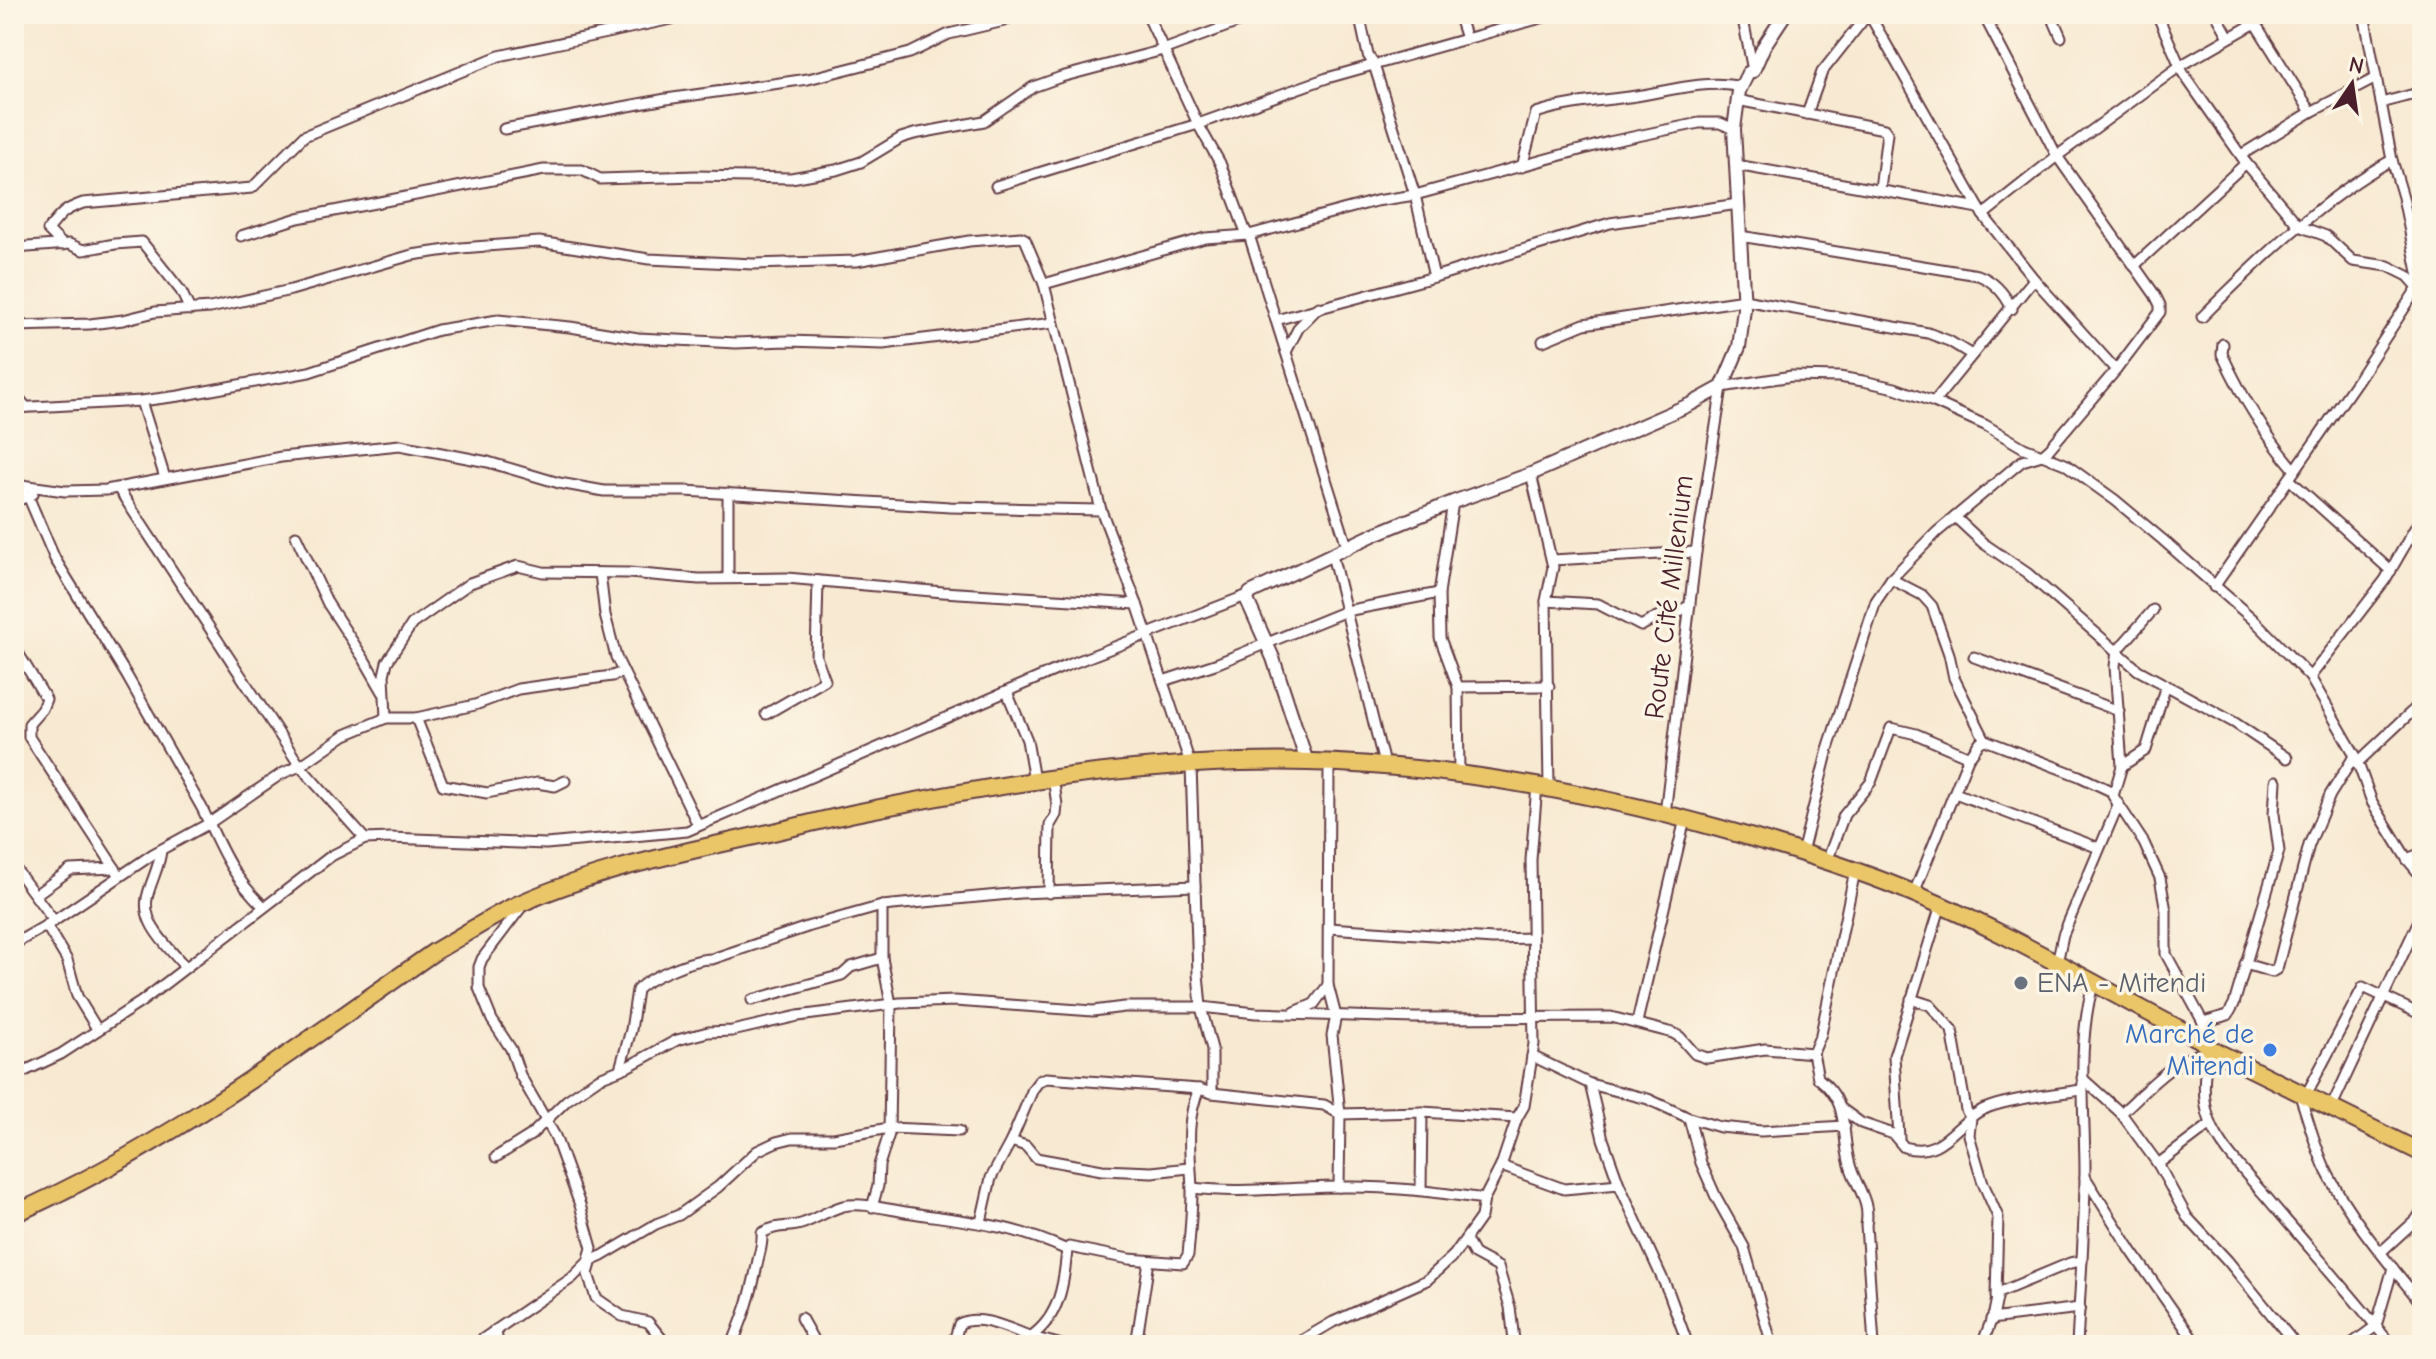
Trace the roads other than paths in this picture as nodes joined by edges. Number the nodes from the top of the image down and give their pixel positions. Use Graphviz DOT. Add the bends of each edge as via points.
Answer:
graph roads {
  1 [pos="695,14"];
  2 [pos="1018,14"];
  3 [pos="1147,14"];
  4 [pos="1260,14"];
  5 [pos="1359,14"];
  6 [pos="1458,14"];
  7 [pos="1555,14"];
  8 [pos="1742,14"];
  9 [pos="1785,14"];
  10 [pos="1868,14"];
  11 [pos="1983,14"];
  12 [pos="2051,14"];
  13 [pos="2157,14"];
  14 [pos="2216,14"];
  15 [pos="2271,14"];
  16 [pos="2364,14"];
  17 [pos="1537,16"];
  18 [pos="2255,23"];
  19 [pos="2061,37"];
  20 [pos="2229,37"];
  21 [pos="1466,39"];
  22 [pos="1163,50"];
  23 [pos="1374,65"];
  24 [pos="2180,66"];
  25 [pos="1753,71"];
  26 [pos="2376,78"];
  27 [pos="2422,92"];
  28 [pos="1738,96"];
  29 [pos="2381,103"];
  30 [pos="2311,112"];
  31 [pos="1807,114"];
  32 [pos="1198,124"];
  33 [pos="504,129"];
  34 [pos="1734,129"];
  35 [pos="2057,156"];
  36 [pos="2243,159"];
  37 [pos="2392,160"];
  38 [pos="1736,165"];
  39 [pos="1522,167"];
  40 [pos="996,186"];
  41 [pos="1880,189"];
  42 [pos="1415,195"];
  43 [pos="1738,204"];
  44 [pos="1981,211"];
  45 [pos="2299,226"];
  46 [pos="1249,235"];
  47 [pos="241,236"];
  48 [pos="1740,236"];
  49 [pos="63,245"];
  50 [pos="14,248"];
  51 [pos="2134,266"];
  52 [pos="1434,277"];
  53 [pos="2034,279"];
  54 [pos="2420,283"];
  55 [pos="1044,284"];
  56 [pos="1744,300"];
  57 [pos="1321,306"];
  58 [pos="2012,309"];
  59 [pos="190,310"];
  60 [pos="2202,317"];
  61 [pos="1276,320"];
  62 [pos="1053,323"];
  63 [pos="14,326"];
  64 [pos="1543,341"];
  65 [pos="2223,344"];
  66 [pos="1286,352"];
  67 [pos="1972,355"];
  68 [pos="2116,370"];
  69 [pos="1722,387"];
  70 [pos="14,392"];
  71 [pos="141,401"];
  72 [pos="1934,402"];
  73 [pos="26,407"];
  74 [pos="14,408"];
  75 [pos="2042,455"];
  76 [pos="1531,474"];
  77 [pos="2292,474"];
  78 [pos="165,478"];
  79 [pos="15,484"];
  80 [pos="118,488"];
  81 [pos="49,490"];
  82 [pos="728,493"];
  83 [pos="28,496"];
  84 [pos="14,502"];
  85 [pos="1453,502"];
  86 [pos="1101,510"];
  87 [pos="2422,516"];
  88 [pos="1955,517"];
  89 [pos="296,536"];
  90 [pos="1348,549"];
  91 [pos="1696,552"];
  92 [pos="1332,555"];
  93 [pos="1552,560"];
  94 [pos="2391,571"];
  95 [pos="600,573"];
  96 [pos="728,578"];
  97 [pos="1891,579"];
  98 [pos="818,581"];
  99 [pos="2214,587"];
  100 [pos="1439,593"];
  101 [pos="1248,595"];
  102 [pos="1546,601"];
  103 [pos="1137,604"];
  104 [pos="1690,605"];
  105 [pos="2153,610"];
  106 [pos="1346,611"];
  107 [pos="1147,636"];
  108 [pos="1266,642"];
  109 [pos="14,646"];
  110 [pos="2117,651"];
  111 [pos="1974,657"];
  112 [pos="623,672"];
  113 [pos="2310,677"];
  114 [pos="1163,681"];
  115 [pos="2166,685"];
  116 [pos="1549,686"];
  117 [pos="1458,687"];
  118 [pos="1007,692"];
  119 [pos="384,695"];
  120 [pos="2422,702"];
  121 [pos="2119,711"];
  122 [pos="766,714"];
  123 [pos="386,718"];
  124 [pos="416,718"];
  125 [pos="1985,740"];
  126 [pos="1969,756"];
  127 [pos="2287,758"];
  128 [pos="2356,759"];
  129 [pos="1307,762"];
  130 [pos="1329,763"];
  131 [pos="300,766"];
  132 [pos="1191,766"];
  133 [pos="2122,766"];
  134 [pos="1385,768"];
  135 [pos="1459,775"];
  136 [pos="1053,777"];
  137 [pos="1034,780"];
  138 [pos="565,781"];
  139 [pos="2276,781"];
  140 [pos="1543,786"];
  141 [pos="2113,792"];
  142 [pos="1955,793"];
  143 [pos="2118,805"];
  144 [pos="1665,814"];
  145 [pos="1685,819"];
  146 [pos="208,824"];
  147 [pos="698,825"];
  148 [pos="687,831"];
  149 [pos="365,839"];
  150 [pos="2099,848"];
  151 [pos="690,849"];
  152 [pos="161,850"];
  153 [pos="1802,853"];
  154 [pos="2422,853"];
  155 [pos="2407,859"];
  156 [pos="1827,861"];
  157 [pos="15,871"];
  158 [pos="1855,871"];
  159 [pos="118,872"];
  160 [pos="2422,877"];
  161 [pos="1195,886"];
  162 [pos="1049,893"];
  163 [pos="1914,893"];
  164 [pos="35,895"];
  165 [pos="525,903"];
  166 [pos="1941,905"];
  167 [pos="263,906"];
  168 [pos="882,906"];
  169 [pos="2422,914"];
  170 [pos="50,923"];
  171 [pos="1329,928"];
  172 [pos="2418,932"];
  173 [pos="1532,938"];
  174 [pos="14,944"];
  175 [pos="882,958"];
  176 [pos="2057,963"];
  177 [pos="2245,964"];
  178 [pos="185,967"];
  179 [pos="2094,981"];
  180 [pos="1328,985"];
  181 [pos="2383,996"];
  182 [pos="1911,999"];
  183 [pos="752,1000"];
  184 [pos="891,1004"];
  185 [pos="1201,1007"];
  186 [pos="1288,1014"];
  187 [pos="2422,1015"];
  188 [pos="1336,1016"];
  189 [pos="1535,1018"];
  190 [pos="1637,1022"];
  191 [pos="2203,1022"];
  192 [pos="97,1029"];
  193 [pos="2206,1048"];
  194 [pos="1813,1053"];
  195 [pos="1532,1056"];
  196 [pos="620,1069"];
  197 [pos="14,1076"];
  198 [pos="2082,1078"];
  199 [pos="1590,1084"];
  200 [pos="1199,1089"];
  201 [pos="2081,1090"];
  202 [pos="1212,1093"];
  203 [pos="2302,1093"];
  204 [pos="1841,1108"];
  205 [pos="2331,1108"];
  206 [pos="1422,1112"];
  207 [pos="2121,1113"];
  208 [pos="1340,1114"];
  209 [pos="1517,1118"];
  210 [pos="1689,1118"];
  211 [pos="1971,1118"];
  212 [pos="548,1121"];
  213 [pos="2211,1124"];
  214 [pos="1845,1126"];
  215 [pos="889,1128"];
  216 [pos="959,1131"];
  217 [pos="1899,1138"];
  218 [pos="1011,1141"];
  219 [pos="2422,1153"];
  220 [pos="496,1157"];
  221 [pos="2158,1164"];
  222 [pos="1501,1166"];
  223 [pos="1189,1168"];
  224 [pos="2085,1177"];
  225 [pos="1619,1184"];
  226 [pos="1339,1187"];
  227 [pos="1192,1188"];
  228 [pos="1421,1189"];
  229 [pos="1484,1199"];
  230 [pos="872,1207"];
  231 [pos="2422,1212"];
  232 [pos="14,1214"];
  233 [pos="981,1222"];
  234 [pos="1466,1240"];
  235 [pos="1067,1250"];
  236 [pos="2381,1252"];
  237 [pos="590,1261"];
  238 [pos="1149,1261"];
  239 [pos="2082,1261"];
  240 [pos="2393,1268"];
  241 [pos="1996,1297"];
  242 [pos="2422,1304"];
  243 [pos="2080,1308"];
  244 [pos="801,1318"];
  245 [pos="1991,1319"];
  246 [pos="2376,1326"];
  247 [pos="496,1330"];
  248 [pos="1030,1337"];
  249 [pos="1512,1343"];
  250 [pos="474,1345"];
  251 [pos="498,1345"];
  252 [pos="667,1345"];
  253 [pos="732,1345"];
  254 [pos="816,1345"];
  255 [pos="953,1345"];
  256 [pos="1061,1345"];
  257 [pos="1136,1345"];
  258 [pos="1294,1345"];
  259 [pos="1688,1345"];
  260 [pos="1772,1345"];
  261 [pos="1874,1345"];
  262 [pos="1982,1345"];
  263 [pos="2077,1345"];
  264 [pos="2197,1345"];
  265 [pos="2296,1345"];
  266 [pos="2350,1345"];
  267 [pos="2391,1345"];
  1 -- 49 [label="street" via="499,56 304,136 252,188 72,207 62,211 48,230"];
  2 -- 33 [label="street" via="949,34 910,53 808,79"];
  3 -- 22 [label="street"];
  4 -- 22 [label="street"];
  5 -- 23 [label="street"];
  6 -- 21 [label="street"];
  7 -- 17 [label="street"];
  8 -- 25 [label="street"];
  9 -- 25 [label="street"];
  10 -- 31 [label="street" via="1822,72"];
  10 -- 44 [label="street"];
  11 -- 35 [label="street"];
  12 -- 19 [label="street"];
  13 -- 24 [label="street"];
  14 -- 20 [label="street"];
  15 -- 18 [label="street"];
  16 -- 26 [label="street"];
  17 -- 21 [label="street"];
  18 -- 20 [label="street"];
  18 -- 30 [label="street"];
  20 -- 24 [label="street"];
  21 -- 23 [label="street"];
  22 -- 32 [label="street"];
  22 -- 47 [label="street" via="1033,87 984,121 901,138 836,170 791,178 600,179 582,170 544,170 298,218"];
  23 -- 32 [label="street"];
  23 -- 42 [label="street"];
  24 -- 35 [label="street"];
  24 -- 36 [label="street"];
  25 -- 28 [label="street"];
  26 -- 29 [label="street"];
  26 -- 30 [label="street"];
  27 -- 29 [label="street"];
  28 -- 31 [label="street"];
  28 -- 34 [label="street"];
  28 -- 39 [label="street" via="1737,86 1702,86 1584,101 1536,113"];
  29 -- 37 [label="street"];
  30 -- 36 [label="street"];
  31 -- 41 [label="street" via="1886,130"];
  32 -- 40 [label="street"];
  32 -- 46 [label="street"];
  34 -- 38 [label="street"];
  34 -- 39 [label="street" via="1699,123 1573,150"];
  35 -- 44 [label="street"];
  35 -- 51 [label="street"];
  36 -- 45 [label="street"];
  36 -- 51 [label="street"];
  37 -- 45 [label="street"];
  37 -- 54 [label="street"];
  38 -- 41 [label="street"];
  38 -- 43 [label="street"];
  39 -- 42 [label="street"];
  41 -- 44 [label="street"];
  42 -- 46 [label="street"];
  42 -- 52 [label="street"];
  43 -- 48 [label="street"];
  43 -- 52 [label="street" via="1610,223"];
  44 -- 53 [label="street"];
  45 -- 54 [label="street" via="2326,236 2353,261 2388,266"];
  45 -- 60 [label="street"];
  46 -- 55 [label="street" via="1205,238"];
  46 -- 61 [label="street"];
  48 -- 56 [label="street"];
  48 -- 58 [label="street" via="1978,275 1994,283"];
  49 -- 50 [label="street"];
  49 -- 59 [label="street" via="83,250 142,242"];
  51 -- 68 [label="street" via="2160,308"];
  52 -- 57 [label="street"];
  53 -- 58 [label="street"];
  53 -- 68 [label="street"];
  54 -- 77 [label="street"];
  55 -- 59 [label="street" via="1025,239 1016,236 856,261 753,264 649,259 539,242 412,255 291,290"];
  55 -- 62 [label="street"];
  56 -- 64 [label="street" via="1584,324"];
  56 -- 67 [label="street" via="1928,333"];
  56 -- 69 [label="street" via="1739,347"];
  57 -- 61 [label="street"];
  57 -- 66 [label="street" via="1299,327"];
  58 -- 67 [label="street"];
  59 -- 63 [label="street" via="90,324"];
  61 -- 66 [label="street"];
  62 -- 71 [label="street" via="883,344 638,338 498,320 438,330 309,372"];
  62 -- 86 [label="street"];
  65 -- 77 [label="street" via="2222,354 2251,411"];
  66 -- 90 [label="street"];
  67 -- 72 [label="street"];
  68 -- 75 [label="street"];
  69 -- 72 [label="street" via="1792,376 1839,377"];
  69 -- 76 [label="street"];
  69 -- 91 [label="street, Route Cité Millenium"];
  70 -- 73 [label="street"];
  71 -- 73 [label="street"];
  71 -- 78 [label="street"];
  72 -- 75 [label="street"];
  73 -- 74 [label="street"];
  75 -- 88 [label="street" via="2022,461"];
  75 -- 99 [label="street" via="2065,464 2115,500"];
  76 -- 85 [label="street"];
  76 -- 93 [label="street"];
  77 -- 94 [label="street"];
  77 -- 99 [label="street"];
  78 -- 80 [label="street"];
  78 -- 82 [label="street" via="281,457 400,445 593,490"];
  79 -- 81 [label="street"];
  79 -- 83 [label="street"];
  80 -- 81 [label="street"];
  80 -- 131 [label="street"];
  81 -- 83 [label="street"];
  82 -- 86 [label="street"];
  82 -- 96 [label="street"];
  83 -- 84 [label="street"];
  83 -- 146 [label="street" via="55,559 143,702"];
  85 -- 90 [label="street"];
  85 -- 100 [label="street"];
  86 -- 103 [label="street"];
  87 -- 94 [label="street"];
  88 -- 97 [label="street"];
  88 -- 110 [label="street"];
  89 -- 119 [label="street" via="328,604"];
  90 -- 92 [label="street"];
  91 -- 93 [label="street"];
  91 -- 104 [label="street, Route Cité Millenium"];
  92 -- 101 [label="street"];
  92 -- 106 [label="street"];
  93 -- 102 [label="street"];
  94 -- 113 [label="street"];
  95 -- 96 [label="street"];
  95 -- 112 [label="street" via="605,615"];
  95 -- 119 [label="street" via="518,566 470,583 406,632 387,662"];
  96 -- 98 [label="street"];
  97 -- 125 [label="street" via="1932,606 1954,678"];
  97 -- 153 [label="street" via="1860,643"];
  98 -- 103 [label="street"];
  98 -- 122 [label="street" via="816,657 825,680"];
  99 -- 113 [label="street"];
  100 -- 106 [label="street"];
  100 -- 117 [label="street" via="1440,638"];
  101 -- 107 [label="street"];
  101 -- 108 [label="street"];
  102 -- 104 [label="street" via="1598,604 1641,626"];
  102 -- 116 [label="street"];
  103 -- 107 [label="street"];
  104 -- 144 [label="street, Route Cité Millenium"];
  105 -- 110 [label="street"];
  106 -- 108 [label="street"];
  106 -- 134 [label="street"];
  107 -- 114 [label="street"];
  107 -- 118 [label="street"];
  108 -- 114 [label="street"];
  108 -- 129 [label="street"];
  109 -- 159 [label="street" via="46,699 29,724 29,737"];
  110 -- 115 [label="street"];
  110 -- 121 [label="street"];
  111 -- 121 [label="street"];
  112 -- 124 [label="street" via="518,689"];
  112 -- 147 [label="street"];
  113 -- 128 [label="street"];
  114 -- 132 [label="street"];
  115 -- 127 [label="street"];
  115 -- 133 [label="street" via="2146,750"];
  116 -- 117 [label="street"];
  116 -- 140 [label="street"];
  117 -- 135 [label="street"];
  118 -- 137 [label="street" via="1027,740"];
  118 -- 147 [label="street"];
  119 -- 123 [label="street"];
  120 -- 128 [label="street"];
  121 -- 133 [label="street"];
  123 -- 124 [label="street"];
  123 -- 131 [label="street" via="345,735"];
  124 -- 138 [label="street" via="443,785 487,793"];
  125 -- 126 [label="street"];
  125 -- 141 [label="street"];
  126 -- 142 [label="street"];
  126 -- 156 [label="street" via="1891,728 1871,782 1844,815"];
  128 -- 155 [label="street" via="2372,802"];
  128 -- 177 [label="street" via="2330,795 2309,845 2277,969"];
  129 -- 130 [label="highway"];
  129 -- 132 [label="highway"];
  130 -- 134 [label="highway"];
  130 -- 171 [label="street"];
  131 -- 146 [label="street"];
  131 -- 149 [label="street"];
  132 -- 136 [label="highway"];
  132 -- 161 [label="street"];
  133 -- 141 [label="street"];
  134 -- 135 [label="highway"];
  135 -- 140 [label="highway"];
  136 -- 137 [label="highway"];
  136 -- 162 [label="street" via="1057,805 1050,825"];
  137 -- 151 [label="highway"];
  139 -- 177 [label="street" via="2279,851"];
  140 -- 144 [label="highway"];
  140 -- 173 [label="street" via="1531,860"];
  141 -- 143 [label="street"];
  142 -- 150 [label="street"];
  142 -- 163 [label="street"];
  143 -- 150 [label="street"];
  143 -- 191 [label="street" via="2160,878 2166,954"];
  144 -- 145 [label="highway"];
  145 -- 153 [label="highway"];
  145 -- 190 [label="street"];
  146 -- 152 [label="street"];
  146 -- 167 [label="street" via="237,879"];
  147 -- 148 [label="street"];
  148 -- 149 [label="street" via="546,844"];
  148 -- 151 [label="street"];
  149 -- 167 [label="street" via="331,856"];
  150 -- 176 [label="street"];
  151 -- 165 [label="highway"];
  152 -- 159 [label="street"];
  152 -- 178 [label="street" via="146,911"];
  153 -- 156 [label="highway"];
  154 -- 155 [label="street"];
  155 -- 160 [label="street"];
  156 -- 158 [label="highway"];
  157 -- 164 [label="street"];
  158 -- 163 [label="highway"];
  158 -- 194 [label="street"];
  159 -- 164 [label="street" via="70,870"];
  159 -- 170 [label="street"];
  161 -- 162 [label="street"];
  161 -- 185 [label="street"];
  162 -- 168 [label="street"];
  163 -- 166 [label="highway"];
  164 -- 170 [label="street"];
  165 -- 212 [label="street" via="482,959 479,988"];
  165 -- 232 [label="highway" via="434,952 170,1134"];
  166 -- 176 [label="highway"];
  166 -- 182 [label="street"];
  167 -- 178 [label="street"];
  168 -- 175 [label="street"];
  168 -- 196 [label="street" via="712,959 697,959 641,985 634,994"];
  169 -- 172 [label="street"];
  170 -- 174 [label="street"];
  170 -- 192 [label="street" via="77,996"];
  171 -- 173 [label="street"];
  171 -- 180 [label="street"];
  172 -- 181 [label="street"];
  173 -- 189 [label="street"];
  175 -- 183 [label="street"];
  175 -- 184 [label="street"];
  176 -- 179 [label="highway"];
  177 -- 191 [label="street" via="2231,1011"];
  178 -- 192 [label="street"];
  179 -- 193 [label="highway"];
  179 -- 198 [label="street" via="2085,1012"];
  180 -- 186 [label="street" via="1314,1004"];
  180 -- 188 [label="street"];
  181 -- 187 [label="street"];
  181 -- 203 [label="street" via="2362,988"];
  181 -- 205 [label="street"];
  182 -- 211 [label="street" via="1930,1005 1952,1030"];
  182 -- 217 [label="street" via="1894,1056"];
  184 -- 185 [label="street" via="955,1001 1093,1011"];
  184 -- 196 [label="street" via="708,1032"];
  184 -- 215 [label="street"];
  185 -- 186 [label="street"];
  185 -- 202 [label="street" via="1212,1049"];
  186 -- 188 [label="street"];
  188 -- 189 [label="street"];
  188 -- 208 [label="street" via="1332,1035"];
  189 -- 190 [label="street" via="1598,1016"];
  189 -- 195 [label="street"];
  190 -- 194 [label="street" via="1673,1033 1700,1056 1765,1049"];
  191 -- 193 [label="street"];
  192 -- 197 [label="street" via="61,1054"];
  193 -- 203 [label="highway"];
  193 -- 207 [label="street"];
  193 -- 213 [label="street" via="2204,1084"];
  194 -- 204 [label="street" via="1818,1078 1832,1089"];
  195 -- 199 [label="street"];
  195 -- 209 [label="street"];
  196 -- 212 [label="street" via="576,1094"];
  198 -- 201 [label="street"];
  198 -- 207 [label="street"];
  199 -- 210 [label="street" via="1648,1099"];
  199 -- 225 [label="street"];
  200 -- 202 [label="street"];
  200 -- 218 [label="street" via="1046,1078 1033,1089"];
  200 -- 223 [label="street" via="1190,1118"];
  201 -- 211 [label="street" via="1986,1108"];
  201 -- 224 [label="street"];
  202 -- 208 [label="street" via="1324,1105"];
  203 -- 205 [label="highway"];
  203 -- 236 [label="street" via="2327,1173"];
  204 -- 214 [label="street"];
  204 -- 217 [label="street" via="1861,1123"];
  205 -- 219 [label="highway"];
  206 -- 208 [label="street"];
  206 -- 209 [label="street"];
  206 -- 228 [label="street"];
  207 -- 221 [label="street"];
  208 -- 226 [label="street"];
  209 -- 222 [label="street"];
  210 -- 214 [label="street" via="1743,1130"];
  210 -- 260 [label="street" via="1701,1163 1744,1247"];
  211 -- 217 [label="street" via="1928,1148 1907,1148"];
  211 -- 241 [label="street" via="1969,1135 1998,1217"];
  212 -- 220 [label="street"];
  212 -- 237 [label="street" via="592,1242"];
  213 -- 221 [label="street"];
  213 -- 246 [label="street" via="2248,1176"];
  214 -- 261 [label="street" via="1849,1164 1868,1213"];
  215 -- 216 [label="street"];
  215 -- 230 [label="street"];
  215 -- 237 [label="street" via="834,1138 792,1138 764,1147 679,1215"];
  218 -- 223 [label="street" via="1026,1146 1036,1158 1102,1170"];
  218 -- 233 [label="street" via="991,1178"];
  221 -- 265 [label="street" via="2187,1217"];
  222 -- 225 [label="street" via="1564,1189"];
  222 -- 229 [label="street"];
  223 -- 227 [label="street"];
  224 -- 239 [label="street"];
  224 -- 264 [label="street"];
  225 -- 259 [label="street"];
  226 -- 227 [label="street"];
  226 -- 228 [label="street"];
  227 -- 238 [label="street" via="1186,1260"];
  228 -- 229 [label="street"];
  229 -- 234 [label="street" via="1481,1217"];
  230 -- 233 [label="street"];
  230 -- 253 [label="street" via="844,1206 803,1224 775,1226 762,1233 754,1289"];
  231 -- 236 [label="street"];
  233 -- 235 [label="street" via="1024,1231"];
  234 -- 249 [label="street" via="1474,1254 1498,1267 1510,1307"];
  234 -- 258 [label="street" via="1427,1280"];
  235 -- 238 [label="street"];
  235 -- 248 [label="street" via="1057,1306"];
  236 -- 240 [label="street"];
  237 -- 247 [label="street"];
  237 -- 252 [label="street" via="588,1274 596,1298 622,1316 648,1322"];
  238 -- 257 [label="street"];
  239 -- 241 [label="street" via="2002,1290"];
  239 -- 243 [label="street"];
  240 -- 242 [label="street"];
  240 -- 246 [label="street"];
  241 -- 245 [label="street"];
  243 -- 245 [label="street"];
  243 -- 263 [label="street"];
  244 -- 254 [label="street"];
  245 -- 262 [label="street"];
  246 -- 266 [label="street"];
  246 -- 267 [label="street"];
  247 -- 250 [label="street"];
  247 -- 251 [label="street"];
  248 -- 255 [label="street" via="966,1320 957,1327"];
  248 -- 256 [label="street"];
}
